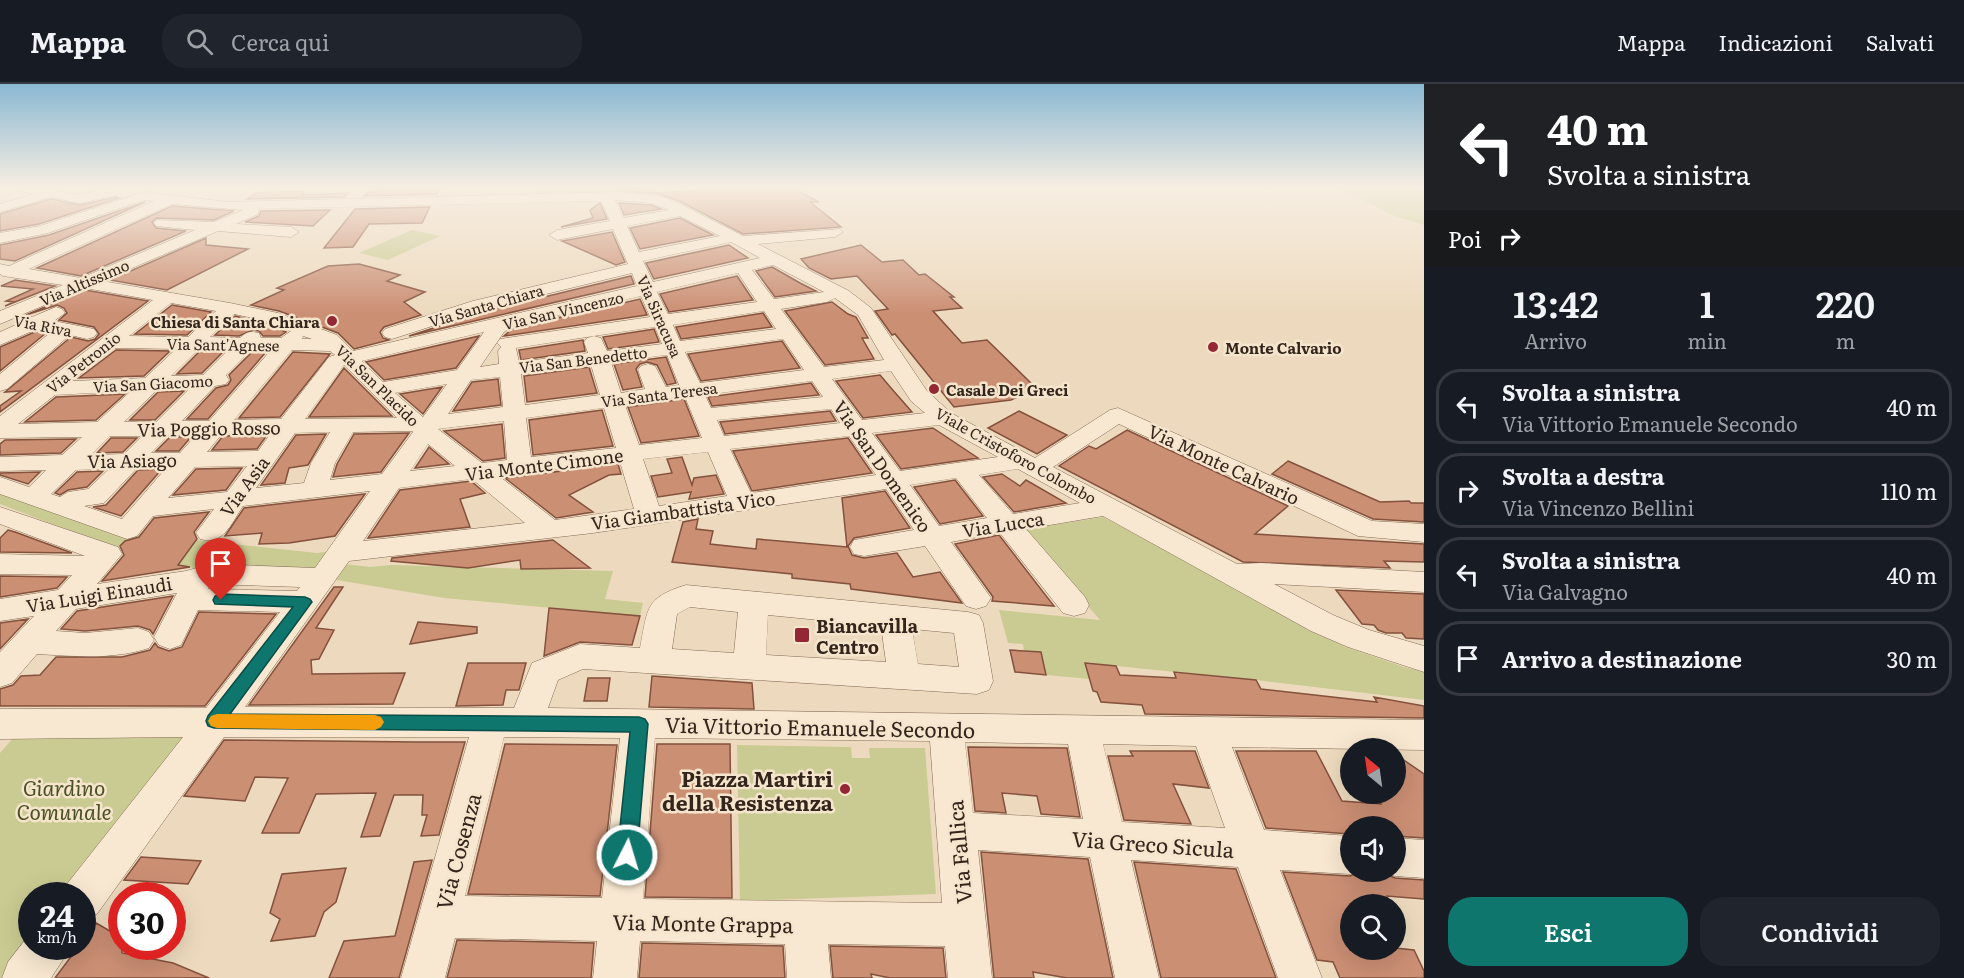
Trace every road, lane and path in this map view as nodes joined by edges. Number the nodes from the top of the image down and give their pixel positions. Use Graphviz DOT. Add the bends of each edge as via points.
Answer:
graph roads {
  1 [pos="48,230"];
  2 [pos="108,230"];
  3 [pos="180,230"];
  4 [pos="207,230"];
  5 [pos="262,230"];
  6 [pos="587,230"];
  7 [pos="624,230"];
  8 [pos="714,230"];
  9 [pos="291,232"];
  10 [pos="836,232"];
  11 [pos="557,235"];
  12 [pos="29,237"];
  13 [pos="91,239"];
  14 [pos="631,239"];
  15 [pos="734,241"];
  16 [pos="3,244"];
  17 [pos="607,244"];
  18 [pos="168,246"];
  19 [pos="664,252"];
  20 [pos="55,255"];
  21 [pos="777,259"];
  22 [pos="636,262"];
  23 [pos="742,267"];
  24 [pos="4,272"];
  25 [pos="575,281"];
  26 [pos="681,282"];
  27 [pos="648,290"];
  28 [pos="81,291"];
  29 [pos="21,292"];
  30 [pos="53,295"];
  31 [pos="827,297"];
  32 [pos="167,298"];
  33 [pos="502,299"];
  34 [pos="582,305"];
  35 [pos="769,305"];
  36 [pos="230,308"];
  37 [pos="149,311"];
  38 [pos="699,315"];
  39 [pos="1,317"];
  40 [pos="271,317"];
  41 [pos="662,320"];
  42 [pos="34,323"];
  43 [pos="66,329"];
  44 [pos="590,331"];
  45 [pos="87,333"];
  46 [pos="506,333"];
  47 [pos="0,339"];
  48 [pos="291,339"];
  49 [pos="795,341"];
  50 [pos="110,342"];
  51 [pos="193,344"];
  52 [pos="244,345"];
  53 [pos="342,352"];
  54 [pos="599,357"];
  55 [pos="678,357"];
  56 [pos="897,364"];
  57 [pos="510,369"];
  58 [pos="648,370"];
  59 [pos="818,374"];
  60 [pos="465,375"];
  61 [pos="258,378"];
  62 [pos="210,380"];
  63 [pos="152,383"];
  64 [pos="0,385"];
  65 [pos="49,389"];
  66 [pos="378,389"];
  67 [pos="693,390"];
  68 [pos="610,392"];
  69 [pos="658,394"];
  70 [pos="837,402"];
  71 [pos="513,404"];
  72 [pos="704,415"];
  73 [pos="943,418"];
  74 [pos="346,425"];
  75 [pos="288,426"];
  76 [pos="424,426"];
  77 [pos="215,428"];
  78 [pos="856,428"];
  79 [pos="0,429"];
  80 [pos="163,429"];
  81 [pos="104,430"];
  82 [pos="717,444"];
  83 [pos="630,454"];
  84 [pos="265,458"];
  85 [pos="188,459"];
  86 [pos="131,460"];
  87 [pos="71,461"];
  88 [pos="0,464"];
  89 [pos="1029,464"];
  90 [pos="520,466"];
  91 [pos="962,470"];
  92 [pos="477,471"];
  93 [pos="893,480"];
  94 [pos="391,482"];
  95 [pos="0,484"];
  96 [pos="314,491"];
  97 [pos="33,497"];
  98 [pos="234,500"];
  99 [pos="742,502"];
  100 [pos="1106,507"];
  101 [pos="62,508"];
  102 [pos="145,509"];
  103 [pos="649,515"];
  104 [pos="4,521"];
  105 [pos="1006,523"];
  106 [pos="550,529"];
  107 [pos="210,533"];
  108 [pos="1424,533"];
  109 [pos="932,535"];
  110 [pos="864,547"];
  111 [pos="342,553"];
  112 [pos="103,560"];
  113 [pos="0,564"];
  114 [pos="1229,575"];
  115 [pos="1424,582"];
  116 [pos="194,588"];
  117 [pos="314,590"];
  118 [pos="976,598"];
  119 [pos="69,599"];
  120 [pos="754,603"];
  121 [pos="1074,605"];
  122 [pos="0,610"];
  123 [pos="895,616"];
  124 [pos="170,637"];
  125 [pos="138,640"];
  126 [pos="28,642"];
  127 [pos="1424,659"];
  128 [pos="644,660"];
  129 [pos="749,667"];
  130 [pos="0,674"];
  131 [pos="904,678"];
  132 [pos="214,721"];
  133 [pos="508,722"];
  134 [pos="0,724"];
  135 [pos="639,724"];
  136 [pos="946,727"];
  137 [pos="1082,729"];
  138 [pos="1208,731"];
  139 [pos="1424,735"];
  140 [pos="956,830"];
  141 [pos="1106,840"];
  142 [pos="1251,849"];
  143 [pos="1340,854"];
  144 [pos="1406,858"];
  145 [pos="1424,859"];
  146 [pos="94,882"];
  147 [pos="440,917"];
  148 [pos="621,921"];
  149 [pos="805,924"];
  150 [pos="965,925"];
  151 [pos="37,960"];
  152 [pos="24,978"];
  153 [pos="423,978"];
  154 [pos="615,978"];
  155 [pos="809,978"];
  156 [pos="970,978"];
  157 [pos="1137,978"];
  158 [pos="1300,978"];
  1 -- 12 [label="street"];
  2 -- 13 [label="street"];
  3 -- 18 [label="street" via="146,244"];
  4 -- 18 [label="street, Via Altissimo"];
  5 -- 9 [label="street"];
  6 -- 11 [label="street"];
  7 -- 14 [label="street, Via Siracusa"];
  8 -- 15 [label="street, Viale Cristoforo Colombo"];
  10 -- 15 [label="street, Via Santa Chiara"];
  12 -- 13 [label="street"];
  12 -- 16 [label="street"];
  13 -- 20 [label="street"];
  14 -- 17 [label="street"];
  14 -- 22 [label="street, Via Siracusa"];
  15 -- 19 [label="street, Via Santa Chiara"];
  15 -- 21 [label="street, Viale Cristoforo Colombo"];
  16 -- 20 [label="street"];
  18 -- 28 [label="street, Via Altissimo" via="121,263"];
  19 -- 22 [label="street, Via Santa Chiara"];
  19 -- 26 [label="street"];
  20 -- 24 [label="street"];
  21 -- 23 [label="street, Via San Vincenzo"];
  21 -- 56 [label="street, Viale Cristoforo Colombo" via="855,303 874,325"];
  22 -- 25 [label="street, Via Santa Chiara"];
  22 -- 27 [label="street, Via Siracusa"];
  23 -- 26 [label="street, Via San Vincenzo"];
  23 -- 35 [label="street, Via San Domenico"];
  24 -- 28 [label="street, Via San Placido"];
  25 -- 33 [label="street, Via Santa Chiara"];
  25 -- 34 [label="street"];
  26 -- 27 [label="street, Via San Vincenzo"];
  26 -- 38 [label="street"];
  27 -- 34 [label="street, Via San Vincenzo"];
  27 -- 41 [label="street, Via Siracusa"];
  28 -- 30 [label="street, Via Altissimo"];
  28 -- 32 [label="street, Via San Placido" via="108,288"];
  28 -- 37 [label="street"];
  28 -- 42 [label="street"];
  29 -- 30 [label="street"];
  30 -- 39 [label="street, Via Altissimo"];
  31 -- 35 [label="street"];
  32 -- 36 [label="street, Via San Placido"];
  32 -- 37 [label="street, Via Petronio"];
  33 -- 46 [label="street"];
  33 -- 53 [label="street, Via Santa Chiara" via="374,338"];
  34 -- 44 [label="street"];
  34 -- 46 [label="street, Via San Vincenzo"];
  35 -- 38 [label="street"];
  35 -- 49 [label="street, Via San Domenico"];
  36 -- 40 [label="street, Via San Placido"];
  36 -- 51 [label="street"];
  37 -- 50 [label="street, Via Petronio"];
  38 -- 41 [label="street"];
  39 -- 42 [label="street, Via Riva"];
  40 -- 52 [label="street"];
  40 -- 53 [label="street, Via San Placido" via="330,339"];
  41 -- 44 [label="street"];
  41 -- 55 [label="street, Via Siracusa"];
  42 -- 43 [label="street, Via Riva"];
  42 -- 47 [label="street"];
  43 -- 45 [label="street, Via Riva"];
  43 -- 64 [label="street"];
  44 -- 46 [label="street"];
  44 -- 54 [label="street"];
  46 -- 53 [label="street, Via San Vincenzo"];
  46 -- 57 [label="street"];
  46 -- 60 [label="street" via="496,328"];
  48 -- 52 [label="street, Via Sant'Agnese"];
  48 -- 53 [label="street, Via Sant'Agnese"];
  48 -- 61 [label="street"];
  49 -- 55 [label="street, Via San Benedetto"];
  49 -- 59 [label="street, Via San Domenico"];
  50 -- 51 [label="street, Via Sant'Agnese"];
  50 -- 65 [label="street, Via Petronio"];
  51 -- 52 [label="street, Via Sant'Agnese"];
  51 -- 63 [label="street"];
  52 -- 62 [label="street"];
  53 -- 66 [label="street, Via San Placido"];
  53 -- 75 [label="street, Via Asia"];
  54 -- 55 [label="street, Via San Benedetto"];
  54 -- 57 [label="street, Via San Benedetto"];
  54 -- 68 [label="street"];
  55 -- 67 [label="street, Via Siracusa"];
  56 -- 59 [label="street, Via Santa Teresa"];
  56 -- 73 [label="street, Viale Cristoforo Colombo" via="919,396"];
  57 -- 60 [label="street, Via San Benedetto"];
  57 -- 71 [label="street"];
  58 -- 69 [label="street"];
  59 -- 67 [label="street, Via Santa Teresa"];
  59 -- 70 [label="street, Via San Domenico"];
  60 -- 66 [label="street, Via San Benedetto"];
  60 -- 76 [label="street"];
  61 -- 62 [label="street, Via San Giacomo"];
  61 -- 77 [label="street"];
  62 -- 63 [label="street, Via San Giacomo"];
  62 -- 80 [label="street"];
  63 -- 65 [label="street, Via San Giacomo"];
  63 -- 81 [label="street"];
  65 -- 79 [label="street, Via Petronio"];
  66 -- 76 [label="street, Via San Placido"];
  67 -- 69 [label="street, Via Santa Teresa"];
  67 -- 72 [label="street, Via Siracusa"];
  68 -- 69 [label="street, Via Santa Teresa"];
  68 -- 71 [label="street, Via Santa Teresa"];
  68 -- 83 [label="street"];
  70 -- 72 [label="street"];
  70 -- 78 [label="street, Via San Domenico"];
  71 -- 76 [label="street, Via Santa Teresa"];
  71 -- 90 [label="street"];
  72 -- 82 [label="street, Via Siracusa"];
  73 -- 78 [label="street, Via Monte Cimone"];
  73 -- 89 [label="street, Viale Cristoforo Colombo"];
  74 -- 75 [label="street, Via Poggio Rosso"];
  74 -- 76 [label="street, Via Poggio Rosso"];
  74 -- 96 [label="street" via="323,463"];
  75 -- 77 [label="street, Via Poggio Rosso"];
  75 -- 84 [label="street, Via Asia"];
  76 -- 92 [label="street, Via San Placido"];
  76 -- 94 [label="street"];
  77 -- 80 [label="street, Via Poggio Rosso"];
  77 -- 85 [label="street"];
  78 -- 82 [label="street, Via Monte Cimone"];
  78 -- 93 [label="street, Via San Domenico"];
  79 -- 81 [label="street, Via Poggio Rosso"];
  80 -- 81 [label="street, Via Poggio Rosso"];
  80 -- 86 [label="street"];
  81 -- 87 [label="street"];
  82 -- 83 [label="street, Via Monte Cimone"];
  82 -- 99 [label="street, Via Siracusa"];
  83 -- 90 [label="street, Via Monte Cimone"];
  83 -- 103 [label="street"];
  84 -- 85 [label="street, Via Asiago"];
  84 -- 98 [label="street, Via Asia"];
  85 -- 86 [label="street, Via Asiago"];
  85 -- 102 [label="street"];
  86 -- 87 [label="street, Via Asiago"];
  86 -- 101 [label="street" via="95,497 77,498"];
  87 -- 88 [label="street, Via Asiago"];
  87 -- 97 [label="street"];
  89 -- 91 [label="street, Via Giambattista Vico"];
  89 -- 100 [label="street, Viale Cristoforo Colombo"];
  89 -- 108 [label="street, Via Monte Calvario" via="1118,415 1368,530"];
  90 -- 92 [label="street, Via Monte Cimone"];
  91 -- 93 [label="street, Via Giambattista Vico"];
  91 -- 105 [label="street"];
  92 -- 94 [label="street, Via Monte Cimone"];
  92 -- 106 [label="street, Via San Placido"];
  93 -- 99 [label="street, Via Giambattista Vico"];
  93 -- 109 [label="street, Via San Domenico"];
  94 -- 96 [label="street, Via Monte Cimone"];
  94 -- 111 [label="street"];
  95 -- 97 [label="street"];
  96 -- 98 [label="street, Via Monte Cimone"];
  97 -- 101 [label="street"];
  98 -- 102 [label="street, Via Monte Cimone"];
  98 -- 107 [label="street, Via Asia"];
  99 -- 103 [label="street, Via Giambattista Vico"];
  100 -- 105 [label="street, Via Lucca"];
  100 -- 114 [label="street, Viale Cristoforo Colombo"];
  101 -- 102 [label="street" via="127,530"];
  103 -- 106 [label="street, Via Giambattista Vico"];
  104 -- 112 [label="street"];
  105 -- 109 [label="street, Via Lucca"];
  105 -- 121 [label="street"];
  106 -- 111 [label="street, Via Giambattista Vico"];
  109 -- 110 [label="street, Via Lucca"];
  109 -- 118 [label="street, Via San Domenico"];
  111 -- 117 [label="street"];
  112 -- 113 [label="street"];
  112 -- 119 [label="street"];
  114 -- 115 [label="street" via="1262,573"];
  114 -- 127 [label="street, Viale Cristoforo Colombo" via="1322,623"];
  116 -- 117 [label="street" via="221,600"];
  116 -- 117 [label="street" via="211,574"];
  116 -- 119 [label="street, Via Luigi Einaudi"];
  116 -- 124 [label="street"];
  117 -- 132 [label="street"];
  119 -- 122 [label="street, Via Luigi Einaudi"];
  119 -- 126 [label="street"];
  120 -- 123 [label="street"];
  120 -- 128 [label="street" via="686,596 663,608"];
  120 -- 129 [label="street"];
  123 -- 131 [label="street"];
  123 -- 131 [label="street, Via Cosenza" via="968,623 977,681"];
  125 -- 126 [label="street" via="85,645"];
  126 -- 130 [label="street"];
  128 -- 129 [label="street, Via Cosenza"];
  128 -- 133 [label="street, Via Cosenza" via="580,656 544,672"];
  129 -- 131 [label="street, Via Cosenza"];
  132 -- 133 [label="street, Via Vittorio Emanuele Secondo"];
  132 -- 134 [label="street, Via Vittorio Emanuele Secondo"];
  132 -- 146 [label="street"];
  133 -- 135 [label="street, Via Vittorio Emanuele Secondo"];
  133 -- 147 [label="street, Via Cosenza"];
  135 -- 136 [label="street, Via Vittorio Emanuele Secondo"];
  135 -- 148 [label="street"];
  136 -- 137 [label="street, Via Vittorio Emanuele Secondo"];
  136 -- 140 [label="street, Via Fallica"];
  137 -- 138 [label="street, Via Vittorio Emanuele Secondo"];
  137 -- 141 [label="street"];
  138 -- 139 [label="street, Via Vittorio Emanuele Secondo"];
  138 -- 142 [label="street"];
  140 -- 141 [label="street, Via Greco Sicula"];
  140 -- 150 [label="street, Via Fallica"];
  141 -- 142 [label="street, Via Greco Sicula"];
  141 -- 157 [label="street"];
  142 -- 143 [label="street, Via Greco Sicula"];
  142 -- 158 [label="street"];
  144 -- 145 [label="street"];
  147 -- 148 [label="street, Via Monte Grappa"];
  147 -- 153 [label="street, Via Cosenza"];
  148 -- 149 [label="street, Via Monte Grappa"];
  148 -- 154 [label="street"];
  149 -- 150 [label="street, Via Monte Grappa"];
  149 -- 155 [label="street"];
  150 -- 156 [label="street, Via Fallica"];
  151 -- 152 [label="street"];
}
